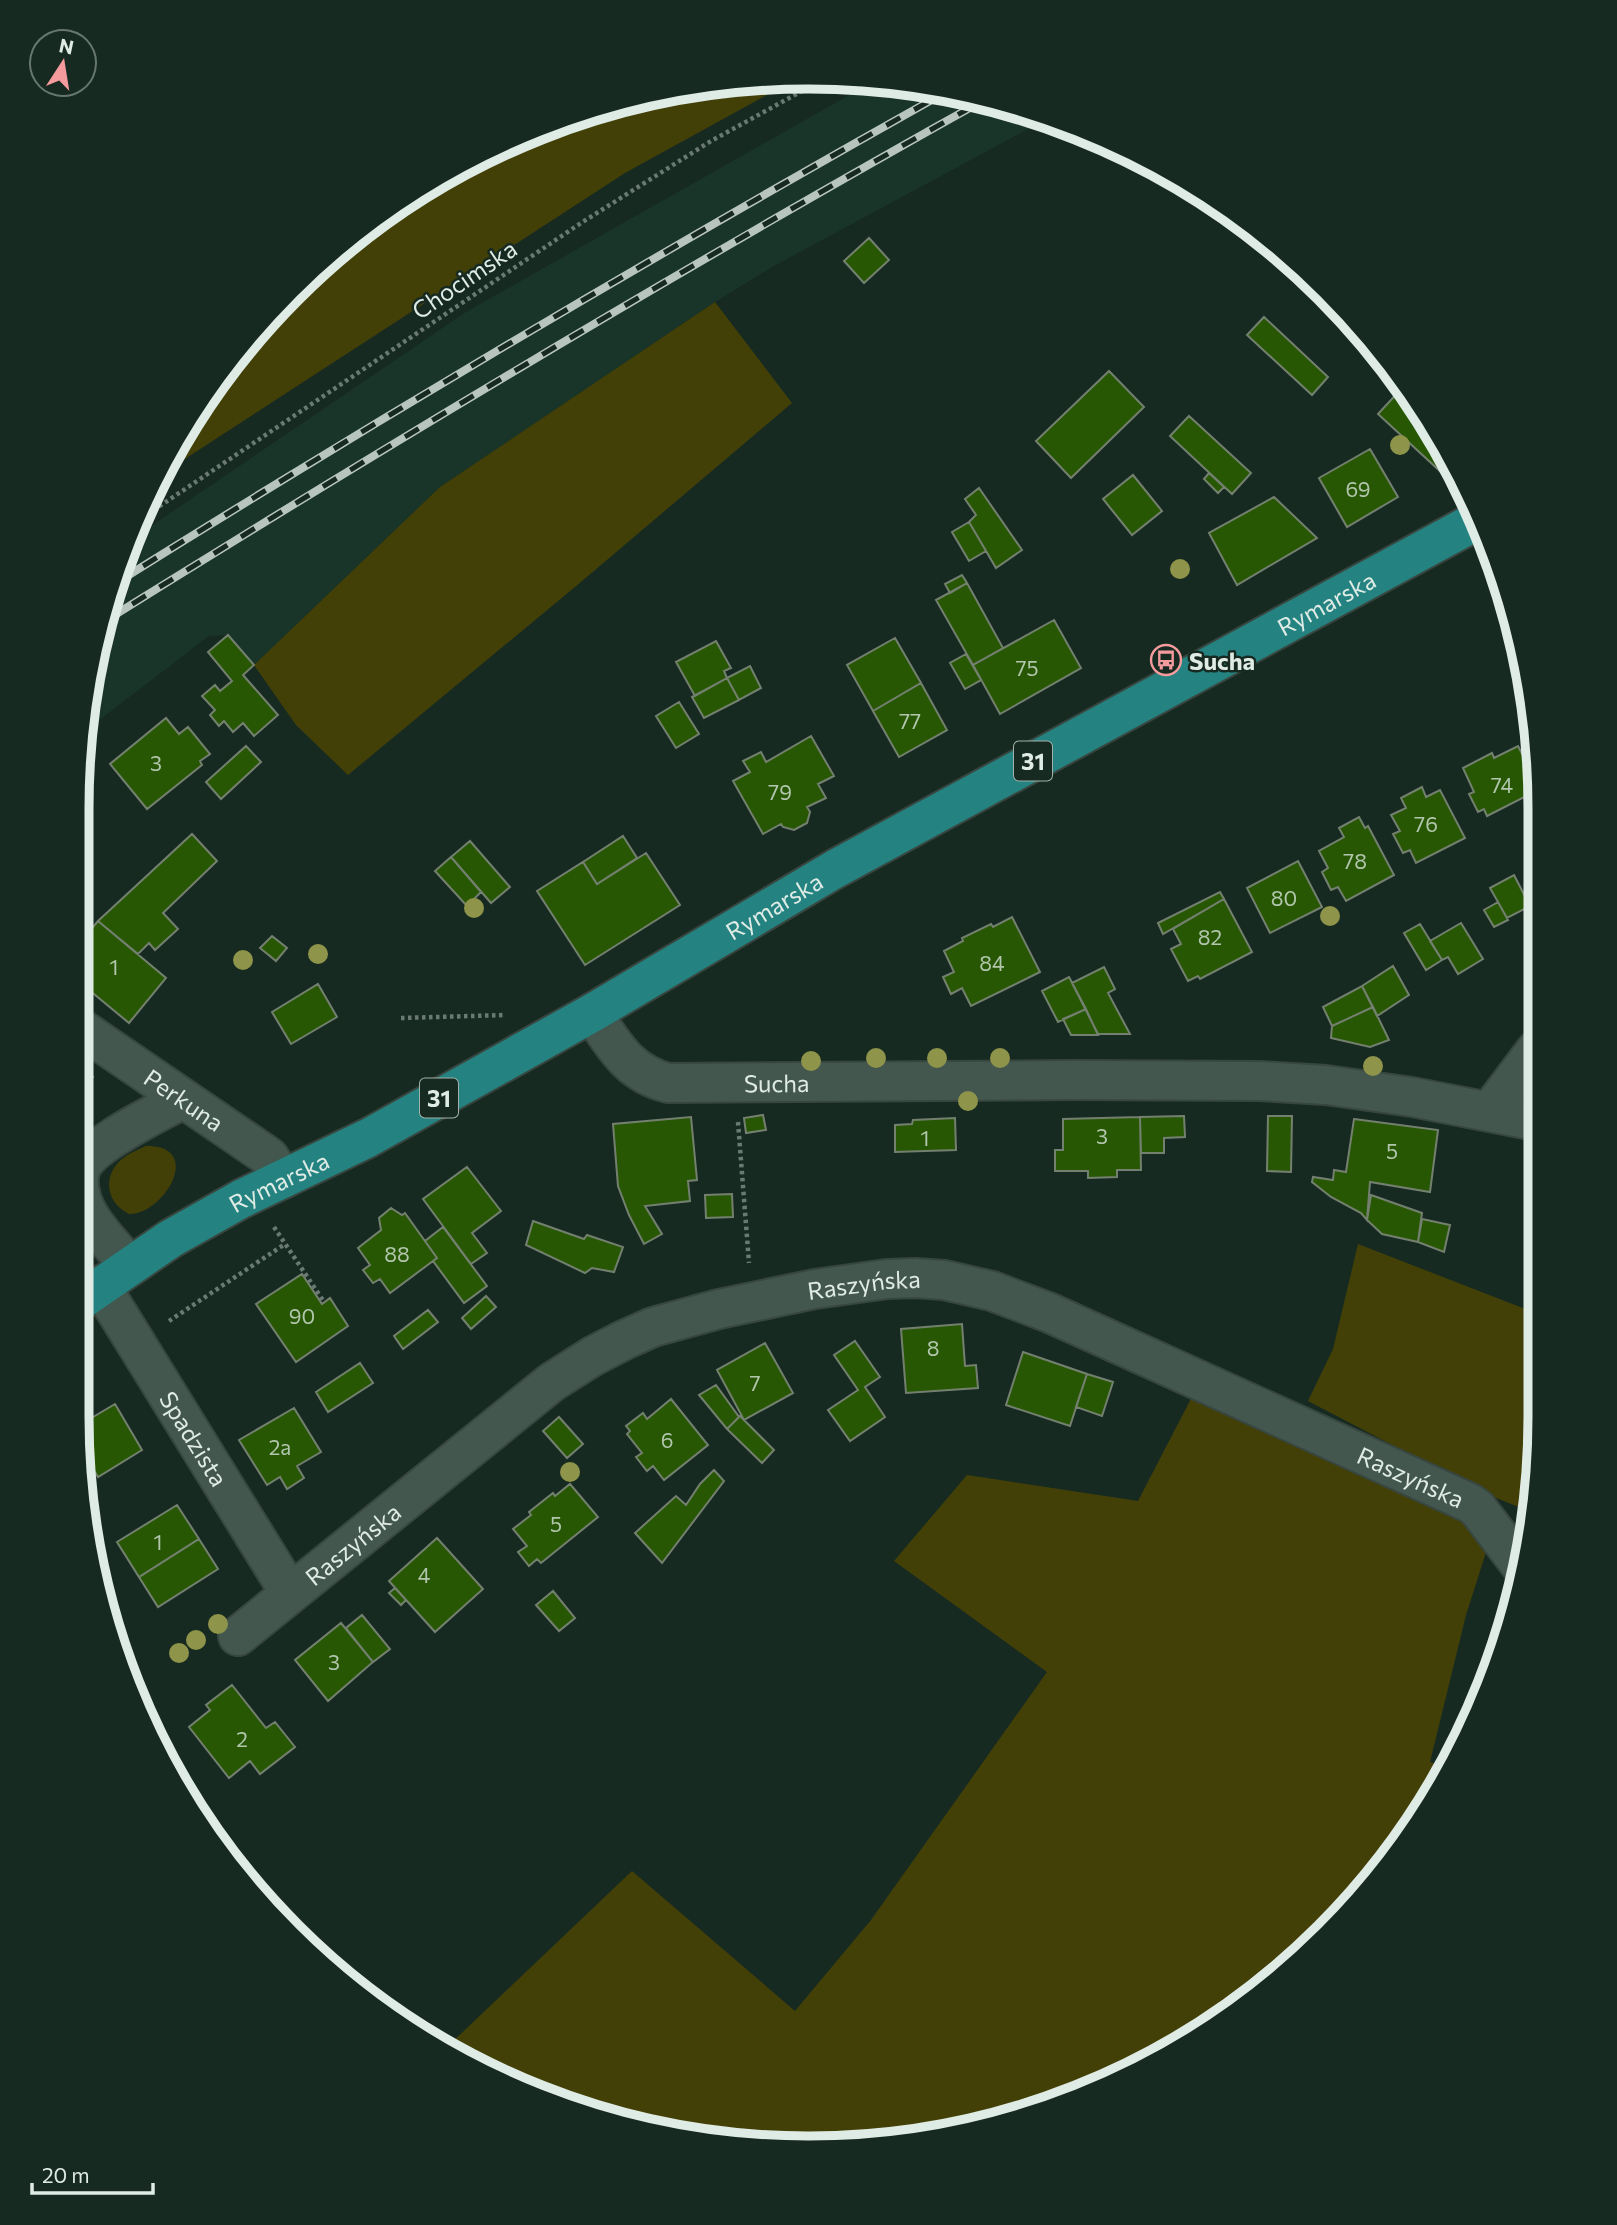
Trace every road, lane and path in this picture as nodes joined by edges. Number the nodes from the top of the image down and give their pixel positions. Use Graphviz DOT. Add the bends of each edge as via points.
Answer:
graph roads {
  1 [pos="805,89"];
  2 [pos="154,510"];
  3 [pos="1469,525"];
  4 [pos="592,1013"];
  5 [pos="512,1016"];
  6 [pos="401,1018"];
  7 [pos="89,1034"];
  8 [pos="1528,1061"];
  9 [pos="735,1082"];
  10 [pos="183,1099"];
  11 [pos="1490,1111"];
  12 [pos="1528,1119"];
  13 [pos="89,1156"];
  14 [pos="283,1179"];
  15 [pos="89,1222"];
  16 [pos="275,1229"];
  17 [pos="285,1244"];
  18 [pos="102,1284"];
  19 [pos="752,1301"];
  20 [pos="324,1302"];
  21 [pos="136,1343"];
  22 [pos="1514,1557"];
  23 [pos="290,1593"];
  24 [pos="237,1636"];
  1 -- 2 [label="path, Chocimska" via="711,141 581,223"];
  3 -- 4 [label="main road, Rymarska / 31" via="835,869"];
  4 -- 9 [label="street, Sucha" via="618,1051 650,1079"];
  4 -- 14 [label="main road, Rymarska / 31" via="368,1138"];
  5 -- 6 [label="path"];
  7 -- 10 [label="street, Perkuna"];
  8 -- 11 [label="street"];
  9 -- 11 [label="street, Sucha" via="1260,1081 1326,1085"];
  9 -- 19 [label="path"];
  10 -- 13 [label="street, Spadzista"];
  10 -- 14 [label="street, Perkuna" via="269,1157"];
  11 -- 12 [label="street, Sucha"];
  14 -- 18 [label="main road, Rymarska / 31" via="229,1205"];
  15 -- 18 [label="street, Spadzista"];
  16 -- 17 [label="path"];
  17 -- 20 [label="path"];
  17 -- 21 [label="path"];
  18 -- 21 [label="street, Spadzista"];
  19 -- 22 [label="street, Raszyńska" via="915,1278 967,1284 1010,1297 1470,1503"];
  19 -- 23 [label="street, Raszyńska" via="653,1327 593,1356 552,1382"];
  21 -- 23 [label="street, Spadzista"];
  23 -- 24 [label="street, Raszyńska"];
}
